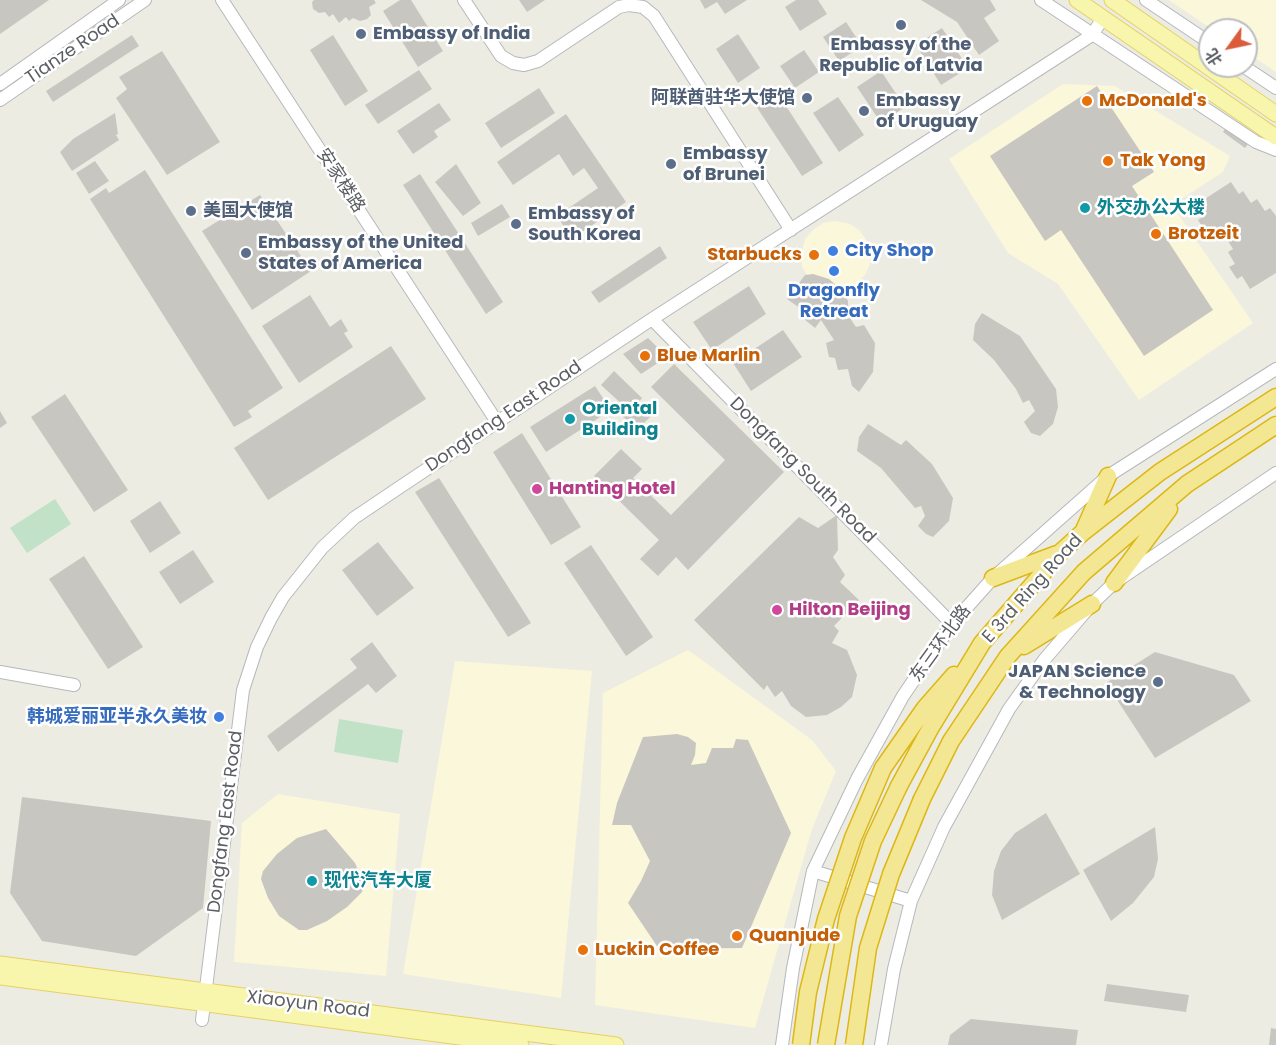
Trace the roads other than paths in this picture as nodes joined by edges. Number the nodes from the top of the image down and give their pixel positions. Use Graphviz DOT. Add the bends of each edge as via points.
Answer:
graph roads {
  1 [pos="119,0"];
  2 [pos="145,0"];
  3 [pos="222,0"];
  4 [pos="464,0"];
  5 [pos="1041,0"];
  6 [pos="1077,0"];
  7 [pos="1112,0"];
  8 [pos="1146,0"];
  9 [pos="1102,18"];
  10 [pos="1092,34"];
  11 [pos="1198,35"];
  12 [pos="1258,76"];
  13 [pos="0,84"];
  14 [pos="1276,88"];
  15 [pos="0,100"];
  16 [pos="1276,114"];
  17 [pos="1276,137"];
  18 [pos="1276,150"];
  19 [pos="791,230"];
  20 [pos="652,319"];
  21 [pos="1276,369"];
  22 [pos="1276,397"];
  23 [pos="497,422"];
  24 [pos="1276,425"];
  25 [pos="1276,473"];
  26 [pos="1108,476"];
  27 [pos="1187,484"];
  28 [pos="1082,533"];
  29 [pos="1061,552"];
  30 [pos="993,578"];
  31 [pos="1114,583"];
  32 [pos="1092,604"];
  33 [pos="952,624"];
  34 [pos="982,643"];
  35 [pos="1008,656"];
  36 [pos="0,672"];
  37 [pos="74,685"];
  38 [pos="813,871"];
  39 [pos="911,901"];
  40 [pos="0,964"];
  41 [pos="0,977"];
  42 [pos="204,1005"];
  43 [pos="520,1045"];
  44 [pos="616,1045"];
  45 [pos="782,1045"];
  46 [pos="801,1045"];
  47 [pos="826,1045"];
  48 [pos="854,1045"];
  49 [pos="882,1045"];
  1 -- 13 [label="street, Tianze Road"];
  2 -- 15 [label="street, Tianze Road"];
  3 -- 23 [label="street, 安家楼路"];
  4 -- 19 [label="street" via="501,56 524,65 538,61 619,7 643,7 654,16"];
  5 -- 10 [label="street"];
  6 -- 9 [label="main road"];
  7 -- 16 [label="main road"];
  8 -- 11 [label="street"];
  9 -- 10 [label="street, Dongfang East Road"];
  9 -- 17 [label="main road"];
  10 -- 18 [label="street" via="1256,142"];
  10 -- 19 [label="street, Dongfang East Road"];
  12 -- 14 [label="street"];
  19 -- 20 [label="street, Dongfang East Road"];
  20 -- 23 [label="street, Dongfang East Road"];
  20 -- 33 [label="street, Dongfang South Road"];
  21 -- 26 [label="street, 东三环北路"];
  22 -- 28 [label="highway, E 3rd Ring Road" via="1160,472"];
  23 -- 42 [label="street, Dongfang East Road" via="337,532 283,597 271,618 243,690"];
  24 -- 27 [label="highway, E 3rd Ring Road"];
  25 -- 31 [label="street"];
  26 -- 28 [label="highway"];
  26 -- 30 [label="street, 东三环北路"];
  27 -- 31 [label="highway"];
  27 -- 35 [label="highway, E 3rd Ring Road" via="1084,572"];
  28 -- 29 [label="highway, E 3rd Ring Road"];
  29 -- 30 [label="highway"];
  29 -- 34 [label="highway, E 3rd Ring Road"];
  30 -- 33 [label="street, 东三环北路"];
  31 -- 32 [label="street"];
  32 -- 35 [label="highway"];
  32 -- 39 [label="street" via="1009,709 944,827"];
  33 -- 38 [label="street, 东三环北路" via="903,696"];
  34 -- 46 [label="highway, bridge" via="925,708 883,768 853,838 826,919 808,992"];
  34 -- 47 [label="highway, E 3rd Ring Road, bridge" via="931,727 873,841 848,916"];
  35 -- 48 [label="highway, E 3rd Ring Road, bridge" via="951,741 891,874 868,948"];
  36 -- 37 [label="street"];
  38 -- 39 [label="street"];
  38 -- 45 [label="street, 东三环北路"];
  39 -- 49 [label="street" via="894,969"];
  40 -- 42 [label="main road, Xiaoyun Road"];
  41 -- 42 [label="main road, Xiaoyun Road"];
  42 -- 43 [label="main road, Xiaoyun Road"];
  42 -- 44 [label="main road, Xiaoyun Road"];
}
